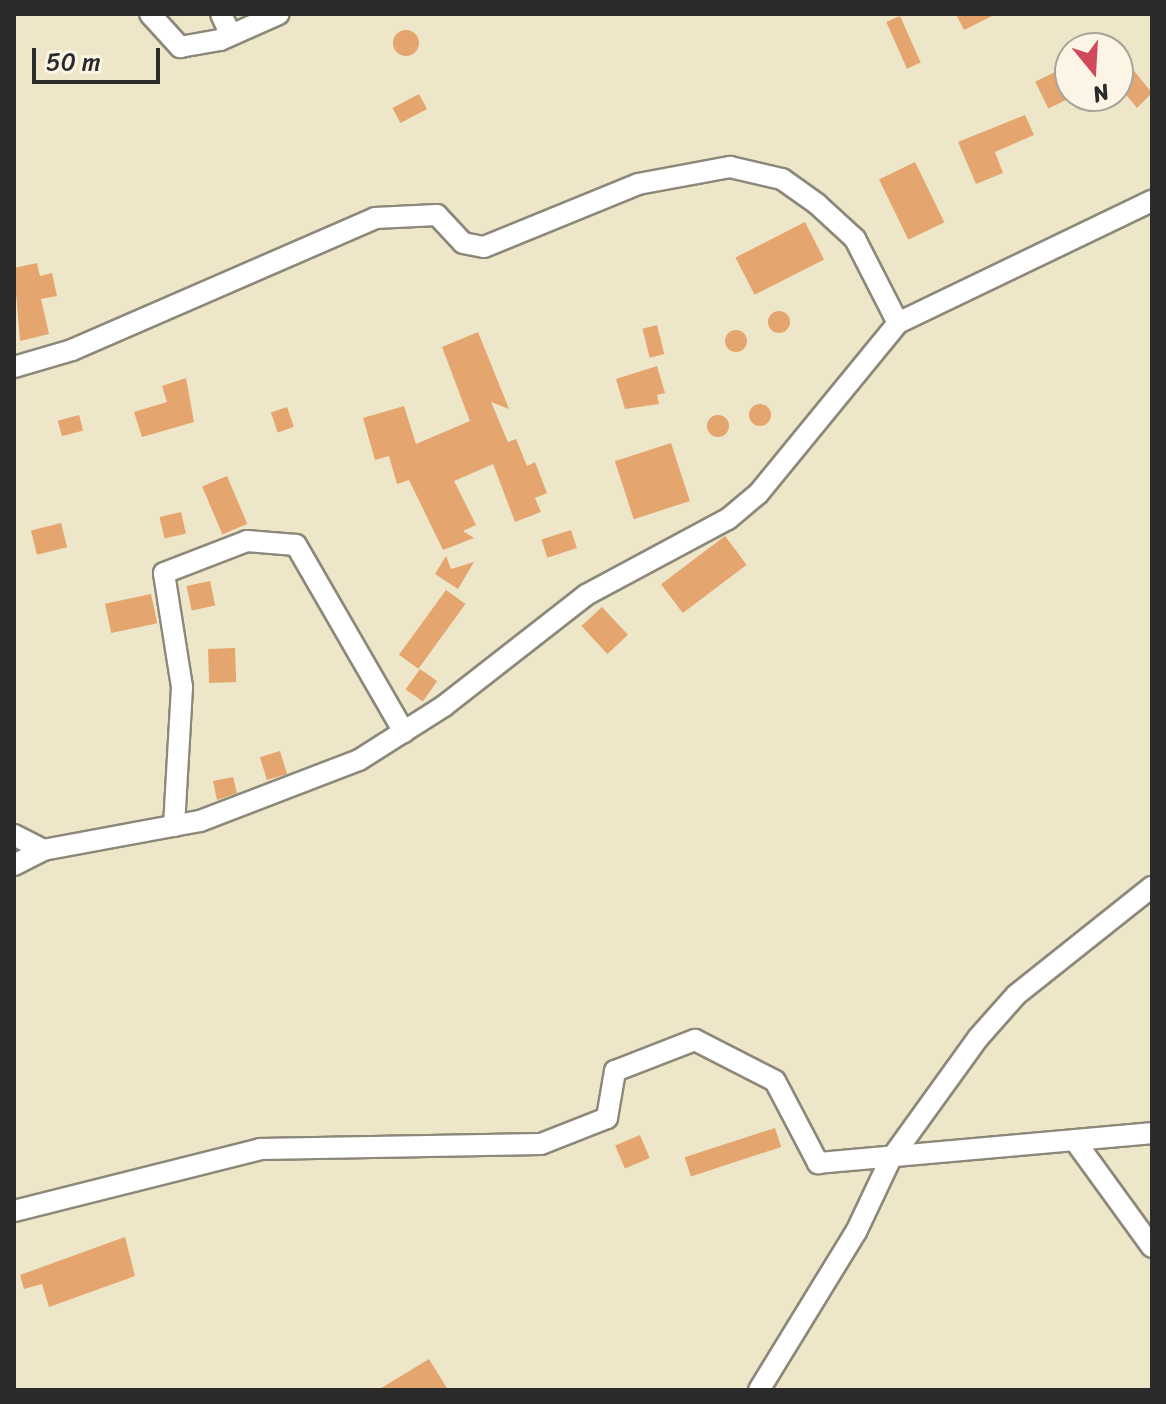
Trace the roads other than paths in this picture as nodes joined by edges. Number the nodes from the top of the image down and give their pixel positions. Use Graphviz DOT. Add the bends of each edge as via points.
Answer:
graph roads {
  1 [pos="150,14"];
  2 [pos="221,14"];
  3 [pos="279,14"];
  4 [pos="231,35"];
  5 [pos="1152,201"];
  6 [pos="898,323"];
  7 [pos="14,367"];
  8 [pos="404,732"];
  9 [pos="174,826"];
  10 [pos="14,835"];
  11 [pos="43,850"];
  12 [pos="14,865"];
  13 [pos="1152,887"];
  14 [pos="1152,1133"];
  15 [pos="1075,1141"];
  16 [pos="890,1160"];
  17 [pos="14,1211"];
  18 [pos="1152,1247"];
  19 [pos="759,1390"];
  1 -- 4 [label="street" via="180,47"];
  2 -- 4 [label="street"];
  3 -- 4 [label="street"];
  5 -- 6 [label="street"];
  6 -- 7 [label="street" via="855,239 782,179 730,167 638,184 484,247 463,243 437,215 375,218 72,350"];
  6 -- 8 [label="street" via="758,494 728,519 586,595"];
  8 -- 9 [label="street" via="276,797"];
  8 -- 9 [label="street" via="296,545 247,541 164,573 182,687"];
  9 -- 11 [label="street"];
  10 -- 11 [label="street"];
  11 -- 12 [label="street"];
  13 -- 16 [label="street" via="1016,995"];
  14 -- 15 [label="street"];
  15 -- 16 [label="street"];
  15 -- 18 [label="street"];
  16 -- 17 [label="street" via="818,1163 775,1081 695,1040 615,1071 607,1118 541,1144 260,1149"];
  16 -- 19 [label="street" via="856,1232"];
}
